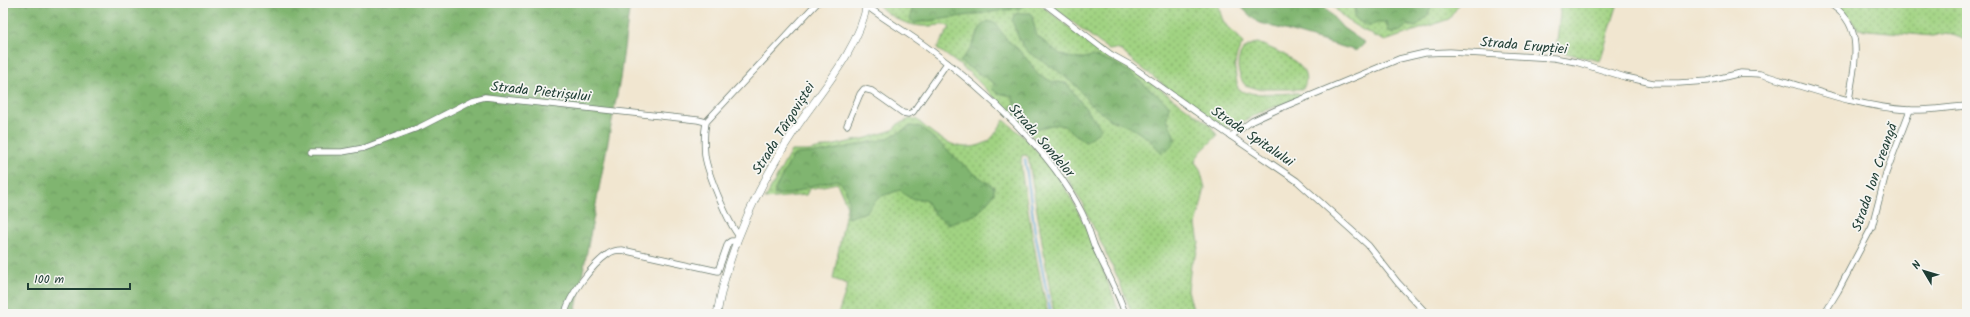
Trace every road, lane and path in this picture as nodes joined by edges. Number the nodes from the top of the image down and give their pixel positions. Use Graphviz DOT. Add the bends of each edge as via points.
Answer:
graph roads {
  1 [pos="817,3"];
  2 [pos="1044,3"];
  3 [pos="1828,3"];
  4 [pos="866,4"];
  5 [pos="947,63"];
  6 [pos="1849,100"];
  7 [pos="1967,106"];
  8 [pos="1910,110"];
  9 [pos="706,122"];
  10 [pos="847,125"];
  11 [pos="1231,136"];
  12 [pos="311,152"];
  13 [pos="738,239"];
  14 [pos="718,271"];
  15 [pos="728,272"];
  16 [pos="565,314"];
  17 [pos="717,314"];
  18 [pos="1125,314"];
  19 [pos="1427,314"];
  20 [pos="1824,314"];
  1 -- 9 [label="street"];
  2 -- 11 [label="street, Strada Spitalului" via="1110,54 1130,65"];
  3 -- 6 [label="street" via="1840,12 1854,33 1855,53"];
  4 -- 5 [label="street, Strada Sondelor"];
  4 -- 13 [label="main road, Strada Târgoviștei" via="862,24 854,41 777,157"];
  5 -- 10 [label="street" via="913,112 903,113 872,91 864,89"];
  5 -- 18 [label="street, Strada Sondelor" via="1008,117 1036,146 1069,190"];
  6 -- 8 [label="street, Strada Erupției"];
  6 -- 11 [label="street, Strada Erupției" via="1750,72 1708,81 1653,83 1554,58 1425,53 1399,59 1276,110 1252,121"];
  7 -- 8 [label="street, Strada Erupției"];
  8 -- 20 [label="street, Strada Ion Creangă" via="1886,173 1872,227"];
  9 -- 12 [label="street, Strada Pietrișului" via="485,97 378,143 342,152"];
  9 -- 13 [label="street" via="705,157 729,222"];
  11 -- 19 [label="street, Strada Spitalului" via="1298,181 1345,223 1368,245"];
  13 -- 14 [label="street" via="728,243"];
  13 -- 15 [label="main road, Strada Târgoviștei"];
  14 -- 15 [label="street"];
  14 -- 16 [label="street" via="622,250 615,251 609,253 589,272"];
  15 -- 17 [label="main road, Strada Târgoviștei"];
}
